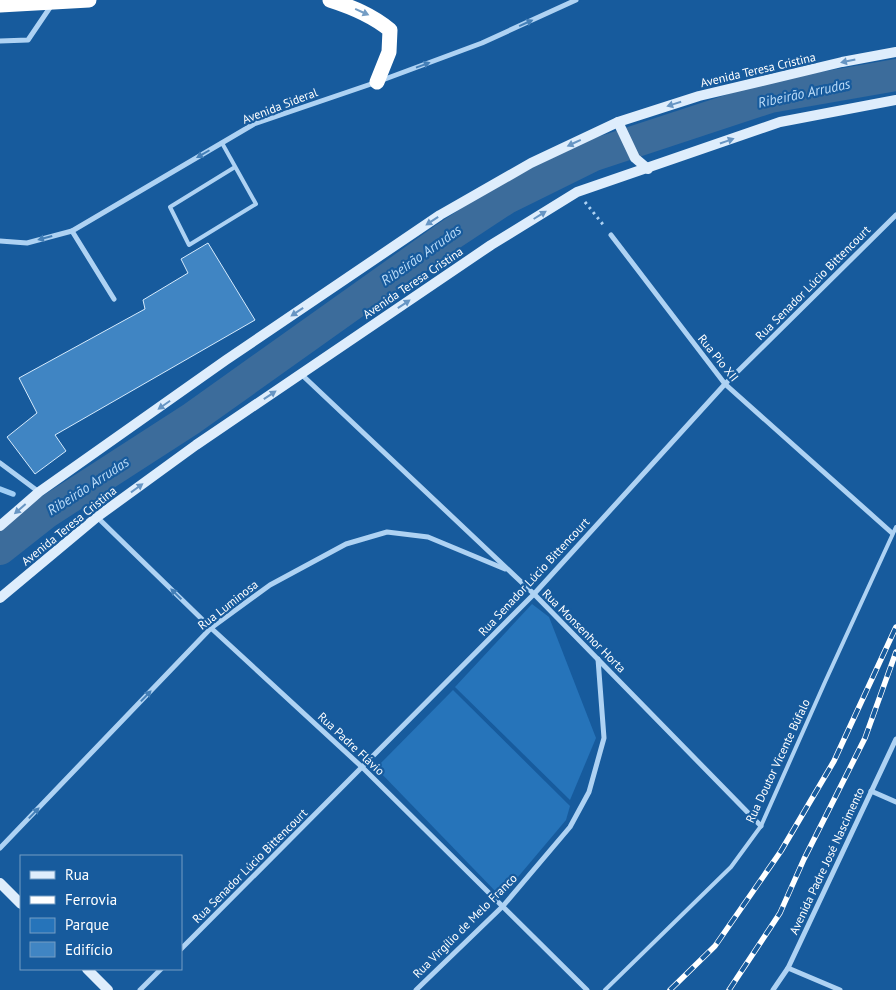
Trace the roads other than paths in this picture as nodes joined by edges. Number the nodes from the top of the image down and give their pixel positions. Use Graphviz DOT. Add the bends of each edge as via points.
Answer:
graph roads {
  1 [pos="89,0"];
  2 [pos="330,0"];
  3 [pos="576,0"];
  4 [pos="54,1"];
  5 [pos="0,5"];
  6 [pos="0,41"];
  7 [pos="896,52"];
  8 [pos="377,82"];
  9 [pos="896,100"];
  10 [pos="620,126"];
  11 [pos="222,143"];
  12 [pos="235,167"];
  13 [pos="648,169"];
  14 [pos="896,214"];
  15 [pos="72,230"];
  16 [pos="612,235"];
  17 [pos="0,241"];
  18 [pos="114,299"];
  19 [pos="301,374"];
  20 [pos="724,384"];
  21 [pos="0,463"];
  22 [pos="39,492"];
  23 [pos="97,517"];
  24 [pos="0,526"];
  25 [pos="896,527"];
  26 [pos="892,533"];
  27 [pos="508,570"];
  28 [pos="534,594"];
  29 [pos="0,598"];
  30 [pos="211,628"];
  31 [pos="598,659"];
  32 [pos="896,739"];
  33 [pos="363,768"];
  34 [pos="871,791"];
  35 [pos="896,802"];
  36 [pos="761,826"];
  37 [pos="0,848"];
  38 [pos="0,883"];
  39 [pos="20,903"];
  40 [pos="503,906"];
  41 [pos="182,948"];
  42 [pos="788,968"];
  43 [pos="88,970"];
  44 [pos="160,970"];
  45 [pos="108,990"];
  46 [pos="140,990"];
  47 [pos="416,990"];
  48 [pos="587,990"];
  49 [pos="605,990"];
  50 [pos="773,990"];
  51 [pos="840,990"];
  1 -- 4 [label="highway"];
  2 -- 8 [label="highway, one-way" via="377,19 390,30 389,52"];
  8 -- 3 [label="street, Avenida Sideral, one-way" via="482,43"];
  4 -- 5 [label="highway"];
  4 -- 6 [label="street" via="28,40"];
  7 -- 10 [label="main road, Avenida Teresa Cristina, one-way" via="699,96"];
  8 -- 11 [label="street, Avenida Sideral" via="254,124"];
  13 -- 9 [label="main road, Avenida Teresa Cristina, one-way" via="780,122"];
  10 -- 13 [label="main road" via="636,158"];
  10 -- 22 [label="main road, Avenida Teresa Cristina, one-way" via="531,163 440,215"];
  11 -- 12 [label="lane"];
  11 -- 15 [label="street, Avenida Sideral, one-way"];
  12 -- 12 [label="lane" via="256,204 189,245 170,207"];
  19 -- 13 [label="main road, Avenida Teresa Cristina, one-way" via="491,245 577,192"];
  14 -- 20 [label="street, Rua Senador Lúcio Bittencourt"];
  15 -- 17 [label="street, Avenida Sideral, one-way" via="27,243"];
  15 -- 18 [label="street"];
  16 -- 20 [label="street, Rua Pio XII"];
  23 -- 19 [label="main road, Avenida Teresa Cristina, one-way"];
  19 -- 27 [label="street, Rua Monsenhor Horta"];
  20 -- 26 [label="street, Rua Pio XII"];
  20 -- 28 [label="street, Rua Senador Lúcio Bittencourt"];
  21 -- 22 [label="street"];
  22 -- 24 [label="main road, Avenida Teresa Cristina, one-way"];
  23 -- 29 [label="main road, Avenida Teresa Cristina"];
  30 -- 23 [label="street, Rua Padre Flávio, one-way"];
  25 -- 26 [label="lane, Rua Doutor Vicente Búfalo"];
  26 -- 36 [label="lane, Rua Doutor Vicente Búfalo"];
  27 -- 28 [label="street, Rua Monsenhor Horta"];
  27 -- 30 [label="street, Rua Luminosa" via="428,537 387,532 346,544 270,586"];
  28 -- 31 [label="street, Rua Monsenhor Horta"];
  28 -- 33 [label="street, Rua Senador Lúcio Bittencourt"];
  30 -- 33 [label="street, Rua Padre Flávio"];
  37 -- 30 [label="street, Rua Luminosa, one-way"];
  31 -- 36 [label="street, Rua Monsenhor Horta"];
  31 -- 40 [label="street, Rua Virgílio de Melo Franco" via="604,738 590,792 570,827"];
  32 -- 34 [label="street, Avenida Padre José Nascimento"];
  33 -- 40 [label="street, Rua Padre Flávio"];
  33 -- 41 [label="street, Rua Senador Lúcio Bittencourt"];
  34 -- 35 [label="street"];
  34 -- 42 [label="street, Avenida Padre José Nascimento"];
  36 -- 49 [label="lane, Rua Doutor Vicente Búfalo" via="731,867"];
  38 -- 39 [label="main road"];
  40 -- 47 [label="street, Rua Virgílio de Melo Franco"];
  40 -- 48 [label="street, Rua Padre Flávio"];
  42 -- 50 [label="street, Avenida Padre José Nascimento"];
  42 -- 51 [label="street"];
  43 -- 45 [label="main road"];
  44 -- 46 [label="street"];
}
